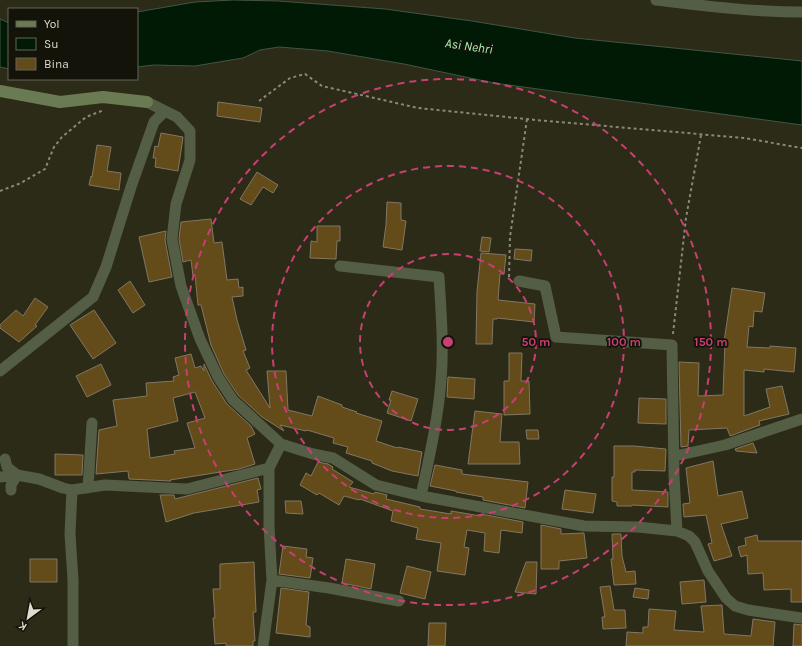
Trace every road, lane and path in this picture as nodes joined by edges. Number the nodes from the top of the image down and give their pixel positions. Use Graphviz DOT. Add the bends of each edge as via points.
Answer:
graph roads {
  1 [pos="656,0"];
  2 [pos="727,4"];
  3 [pos="802,12"];
  4 [pos="0,91"];
  5 [pos="259,101"];
  6 [pos="147,102"];
  7 [pos="105,109"];
  8 [pos="165,111"];
  9 [pos="527,119"];
  10 [pos="701,135"];
  11 [pos="802,148"];
  12 [pos="0,191"];
  13 [pos="340,266"];
  14 [pos="518,281"];
  15 [pos="672,346"];
  16 [pos="0,371"];
  17 [pos="802,419"];
  18 [pos="92,422"];
  19 [pos="281,444"];
  20 [pos="675,456"];
  21 [pos="5,459"];
  22 [pos="269,468"];
  23 [pos="17,475"];
  24 [pos="0,478"];
  25 [pos="88,488"];
  26 [pos="11,490"];
  27 [pos="72,490"];
  28 [pos="421,496"];
  29 [pos="677,530"];
  30 [pos="272,580"];
  31 [pos="398,601"];
  32 [pos="802,618"];
  33 [pos="73,646"];
  34 [pos="263,646"];
  1 -- 2 [label="street"];
  2 -- 3 [label="street" via="777,12"];
  4 -- 6 [label="street" via="60,102 103,97"];
  5 -- 9 [label="path" via="290,78 305,74 322,86 418,108"];
  6 -- 8 [label="street"];
  7 -- 12 [label="path" via="86,117 62,137 45,169 21,183"];
  8 -- 16 [label="street" via="154,122 106,267 93,296"];
  8 -- 19 [label="street" via="177,118 190,131 190,160 176,204 172,239 181,286 200,339 218,378 233,400"];
  9 -- 10 [label="path"];
  9 -- 14 [label="path" via="510,237 509,280"];
  10 -- 11 [label="path" via="744,138"];
  10 -- 15 [label="path" via="686,218"];
  13 -- 28 [label="street" via="439,277 441,381 433,439"];
  14 -- 15 [label="street" via="545,286 556,337"];
  15 -- 20 [label="street"];
  17 -- 20 [label="street" via="725,445"];
  18 -- 25 [label="street"];
  19 -- 22 [label="street"];
  19 -- 28 [label="street" via="333,458 376,485"];
  20 -- 29 [label="street"];
  21 -- 23 [label="street" via="7,467"];
  22 -- 25 [label="street" via="187,489 105,485"];
  22 -- 30 [label="street"];
  23 -- 24 [label="street"];
  23 -- 26 [label="street" via="11,484"];
  23 -- 27 [label="street"];
  25 -- 27 [label="street"];
  27 -- 33 [label="street" via="70,534"];
  28 -- 29 [label="street" via="584,526"];
  29 -- 32 [label="street" via="695,542 708,571 726,598 735,606"];
  30 -- 31 [label="street"];
  30 -- 34 [label="street"];
}
